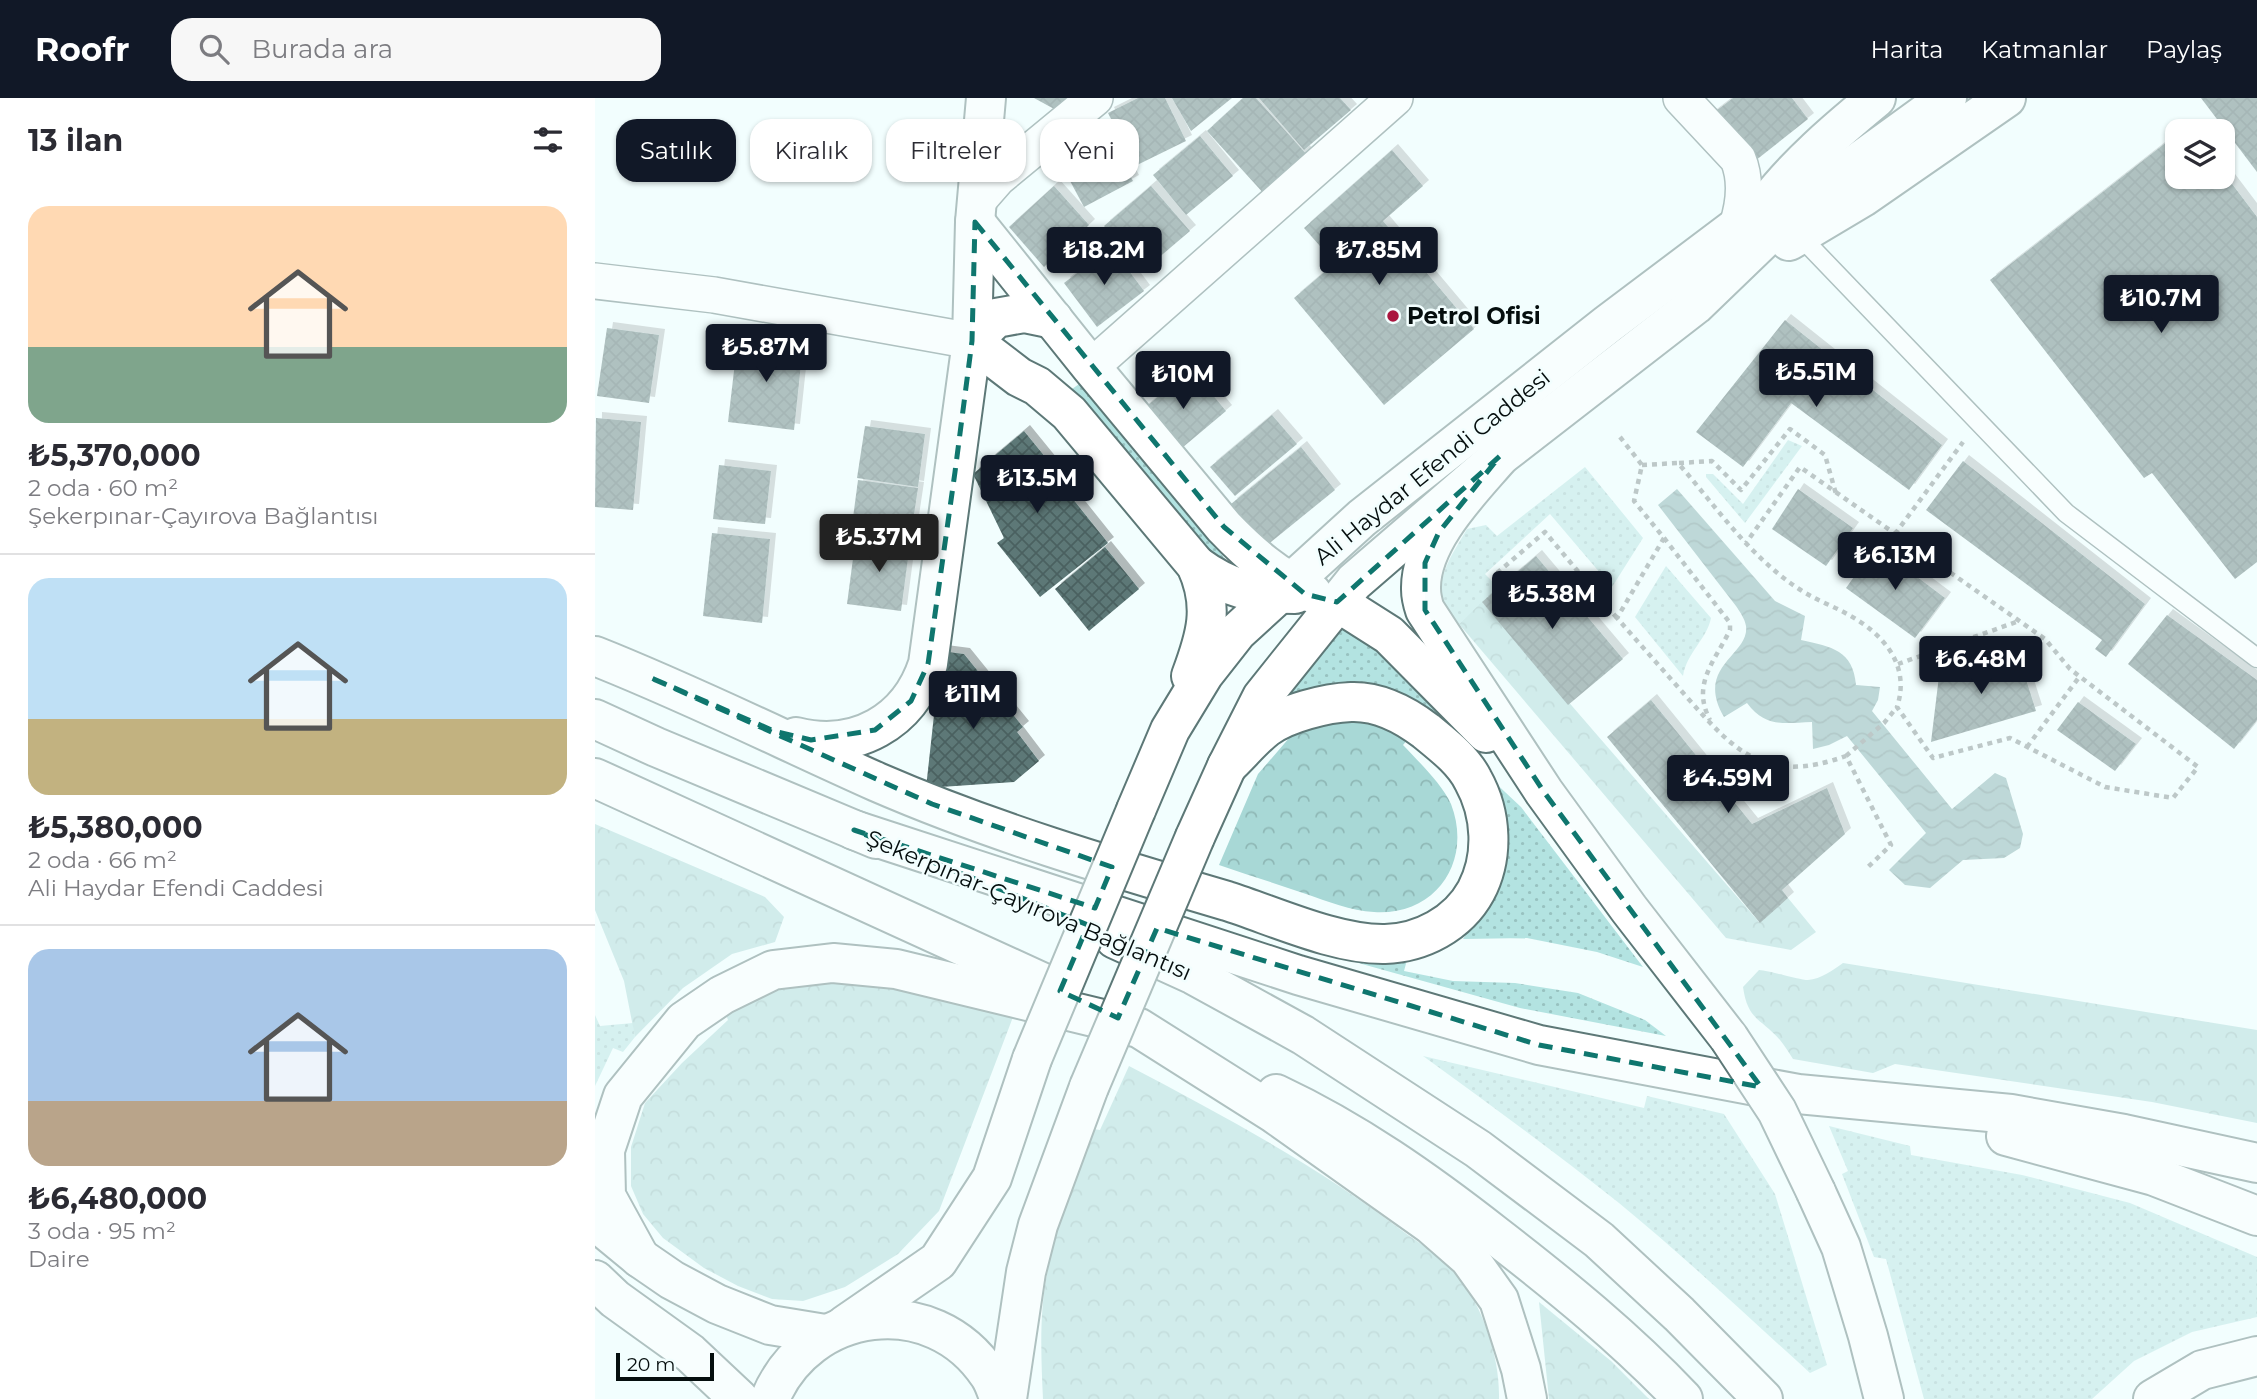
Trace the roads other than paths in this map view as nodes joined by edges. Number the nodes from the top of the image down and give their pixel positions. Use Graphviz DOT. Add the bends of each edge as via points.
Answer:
graph roads {
  1 [pos="986,98"];
  2 [pos="1095,98"];
  3 [pos="1395,98"];
  4 [pos="1681,98"];
  5 [pos="1876,98"];
  6 [pos="1912,98"];
  7 [pos="1947,98"];
  8 [pos="2006,98"];
  9 [pos="976,212"];
  10 [pos="1751,216"];
  11 [pos="1799,235"];
  12 [pos="1726,277"];
  13 [pos="595,281"];
  14 [pos="1053,319"];
  15 [pos="972,341"];
  16 [pos="1091,367"];
  17 [pos="1500,456"];
  18 [pos="1363,518"];
  19 [pos="1224,527"];
  20 [pos="1196,565"];
  21 [pos="1315,591"];
  22 [pos="595,656"];
  23 [pos="2257,658"];
  24 [pos="649,677"];
  25 [pos="595,719"];
  26 [pos="1170,730"];
  27 [pos="1227,766"];
  28 [pos="595,778"];
  29 [pos="1543,792"];
  30 [pos="854,830"];
  31 [pos="1139,1028"];
  32 [pos="1798,1094"];
  33 [pos="2257,1163"];
  34 [pos="2257,1216"];
  35 [pos="595,1222"];
  36 [pos="641,1258"];
  37 [pos="595,1280"];
  38 [pos="835,1329"];
  39 [pos="2257,1356"];
  40 [pos="739,1399"];
  41 [pos="769,1399"];
  42 [pos="1000,1399"];
  43 [pos="1007,1399"];
  44 [pos="1527,1399"];
  45 [pos="1683,1399"];
  46 [pos="1763,1399"];
  47 [pos="1884,1399"];
  48 [pos="2153,1399"];
  1 -- 9 [label="main road"];
  2 -- 9 [label="street" via="998,178"];
  3 -- 16 [label="street"];
  4 -- 10 [label="street" via="1738,159"];
  5 -- 10 [label="main road" via="1786,178"];
  6 -- 10 [label="main road, Ali Haydar Efendi Caddesi"];
  7 -- 12 [label="main road, Ali Haydar Efendi Caddesi" via="1823,188"];
  8 -- 11 [label="main road" via="1863,197"];
  9 -- 14 [label="main road"];
  9 -- 15 [label="main road"];
  10 -- 18 [label="main road, Ali Haydar Efendi Caddesi"];
  11 -- 12 [label="main road"];
  11 -- 23 [label="lane" via="2066,513"];
  12 -- 17 [label="main road, Ali Haydar Efendi Caddesi"];
  13 -- 15 [label="street" via="715,295"];
  14 -- 15 [label="main road" via="1024,313 996,318"];
  14 -- 16 [label="main road"];
  15 -- 20 [label="main road" via="1069,413"];
  15 -- 24 [label="main road" via="928,664 911,701 875,730 834,741 811,740 774,731"];
  16 -- 19 [label="main road"];
  17 -- 21 [label="main road, Ali Haydar Efendi Caddesi"];
  17 -- 29 [label="main road" via="1439,532 1425,563 1421,589 1425,610"];
  18 -- 19 [label="main road" via="1298,554 1273,554"];
  18 -- 21 [label="main road, Ali Haydar Efendi Caddesi"];
  19 -- 21 [label="main road" via="1247,551"];
  20 -- 21 [label="main road" via="1237,590"];
  20 -- 26 [label="main road" via="1206,593 1206,632"];
  21 -- 26 [label="main road, Ali Haydar Efendi Caddesi" via="1237,632 1204,674"];
  21 -- 27 [label="main road, Ali Haydar Efendi Caddesi"];
  21 -- 29 [label="main road" via="1389,635"];
  22 -- 24 [label="main road"];
  24 -- 27 [label="main road" via="932,804 1058,851 1338,938 1385,944 1425,937 1454,918 1474,895 1489,844 1486,812 1472,778 1448,749 1395,710 1353,702 1309,708 1268,726"];
  25 -- 30 [label="main road, Şekerpınar-Çayırova Bağlantısı"];
  26 -- 38 [label="main road, Ali Haydar Efendi Caddesi, bridge" via="1032,1059 992,1178 938,1261"];
  27 -- 43 [label="main road, Ali Haydar Efendi Caddesi, bridge" via="1089,1087 1038,1225 1026,1272"];
  28 -- 31 [label="main road"];
  29 -- 47 [label="main road, bridge" via="1729,1038 1777,1111 1841,1247"];
  30 -- 32 [label="main road" via="1298,975 1539,1045"];
  30 -- 46 [label="main road, Şekerpınar-Çayırova Bağlantısı" via="1077,921 1193,975 1303,1035 1478,1149 1598,1240"];
  31 -- 36 [label="main road" via="896,969 834,963 773,970 722,995 684,1021 623,1096 605,1150 606,1196"];
  31 -- 44 [label="main road" via="1275,1115 1430,1224 1469,1258 1499,1300"];
  31 -- 45 [label="main road" via="1324,1116 1401,1165 1564,1288"];
  32 -- 33 [label="main road" via="2011,1114"];
  32 -- 34 [label="main road" via="2014,1138 2154,1176"];
  35 -- 36 [label="main road"];
  36 -- 38 [label="main road" via="706,1298 770,1325"];
  37 -- 40 [label="main road" via="690,1353"];
  38 -- 41 [label="main road, Ali Haydar Efendi Caddesi" via="798,1354"];
  38 -- 42 [label="main road" via="886,1318 926,1325 962,1344 989,1375"];
  39 -- 48 [label="main road" via="2202,1370"];
}
